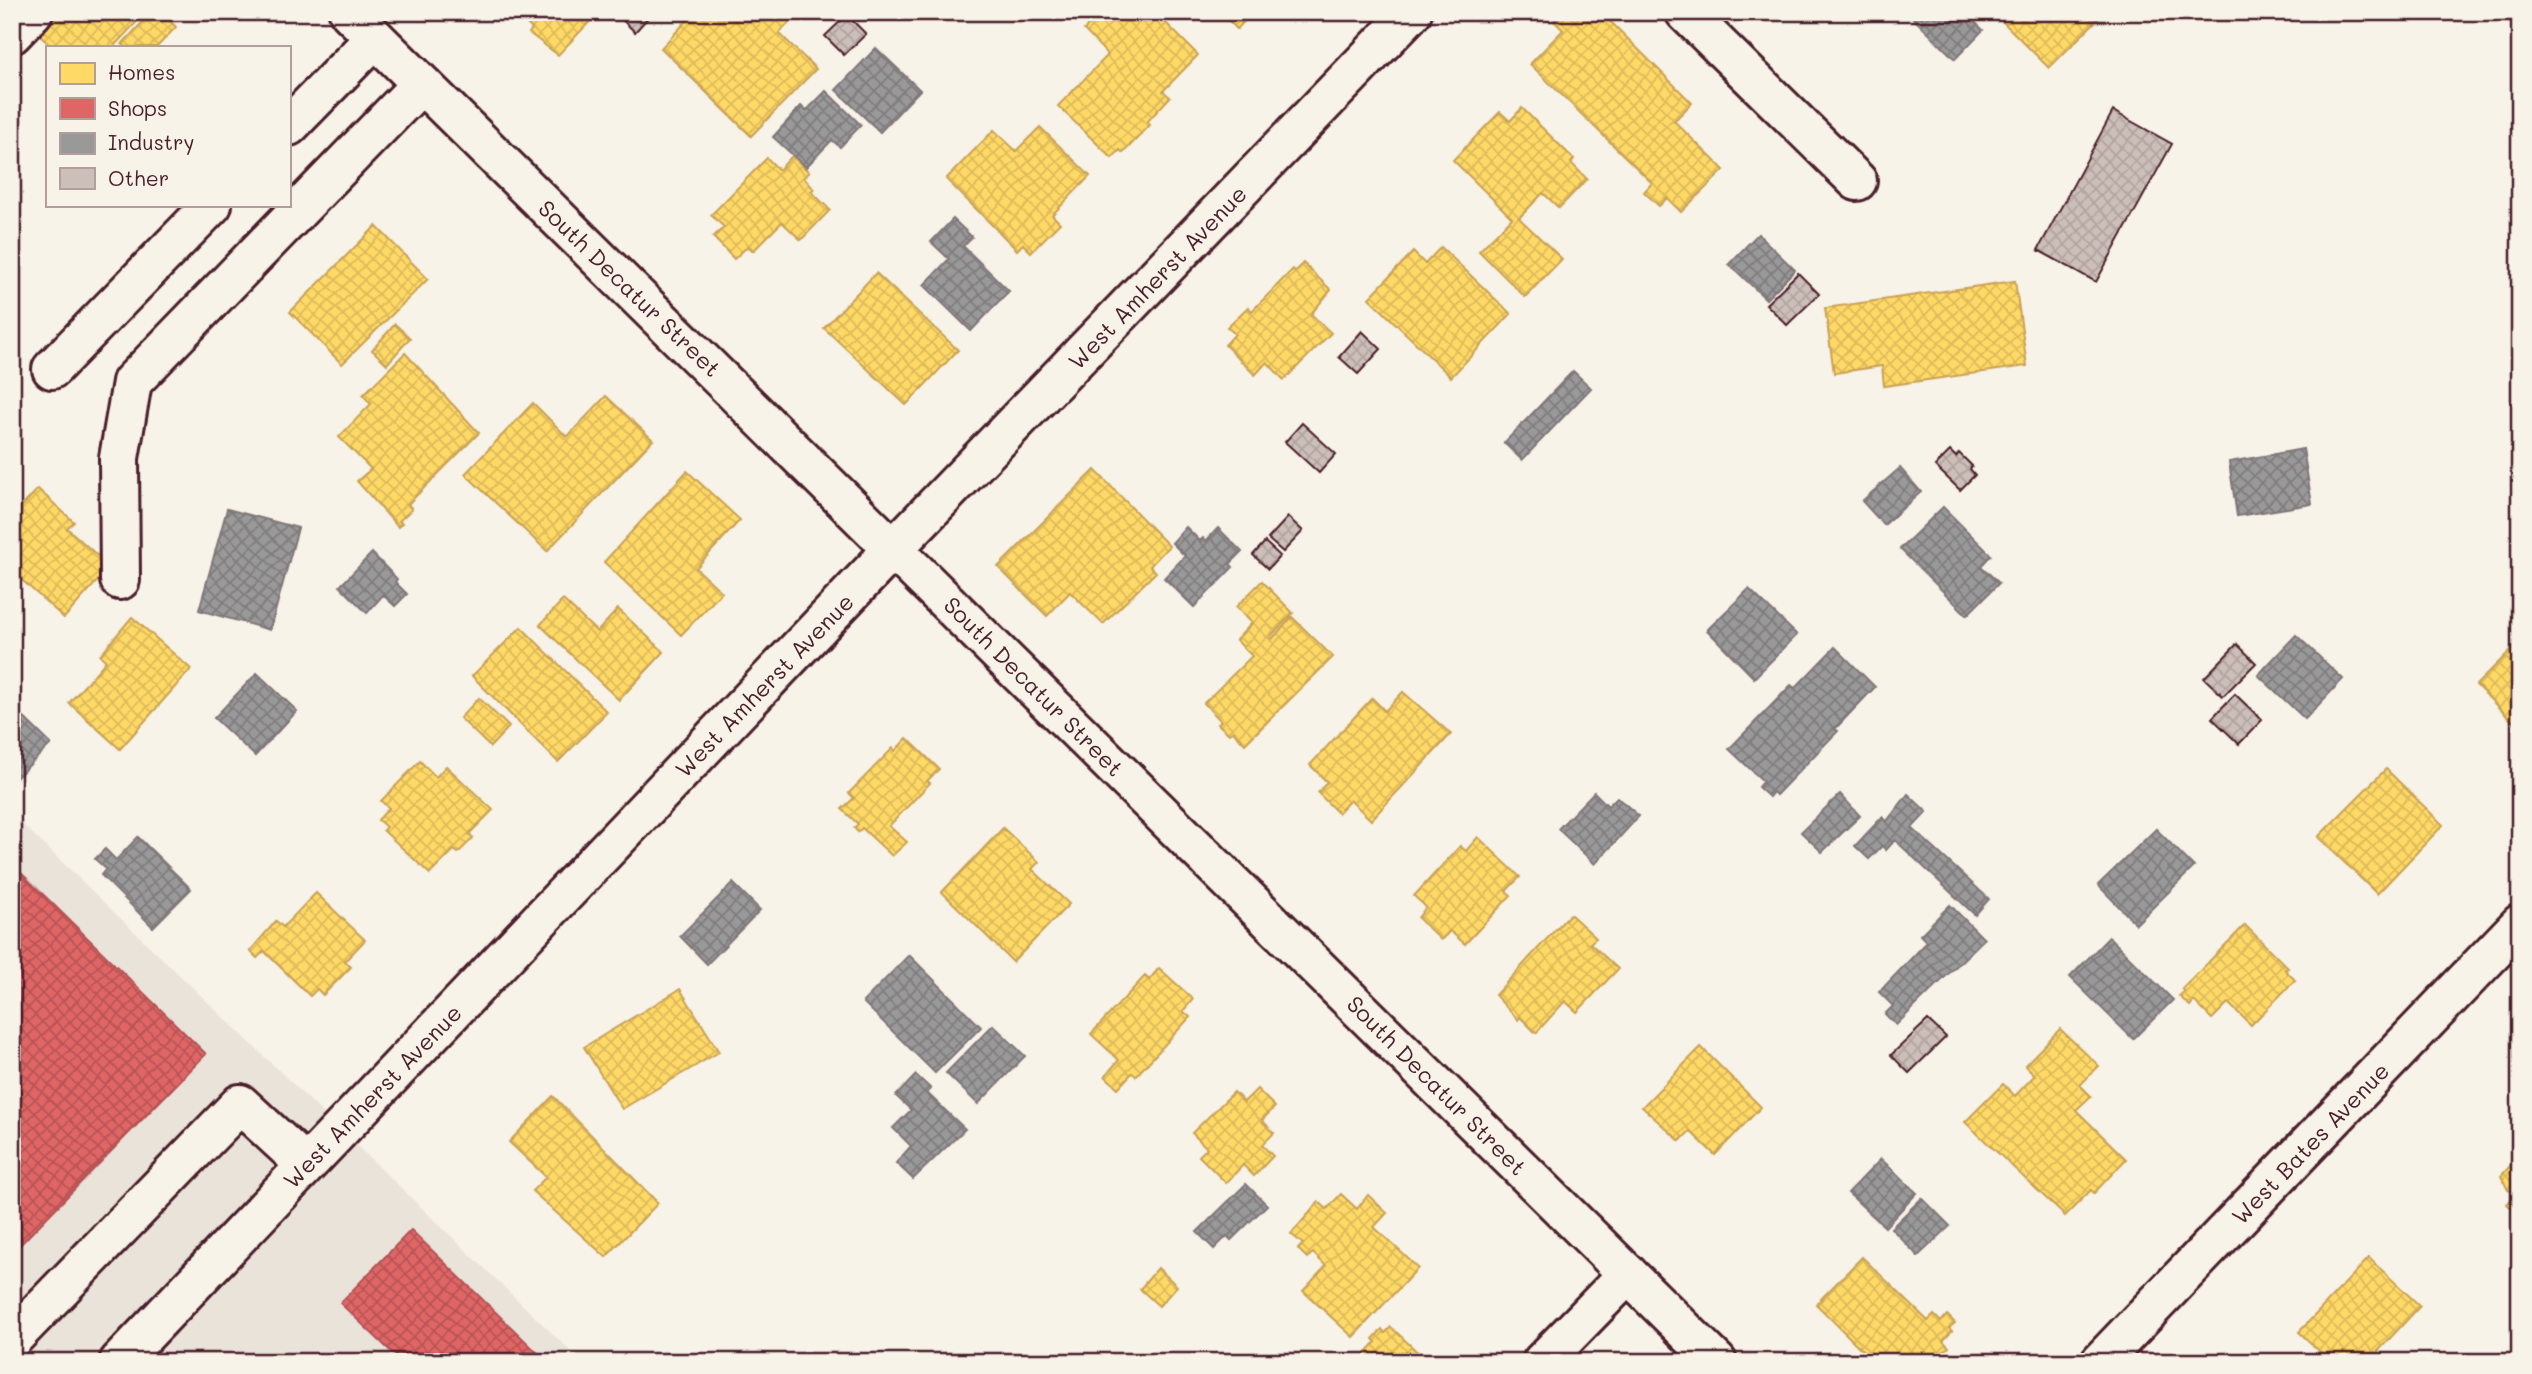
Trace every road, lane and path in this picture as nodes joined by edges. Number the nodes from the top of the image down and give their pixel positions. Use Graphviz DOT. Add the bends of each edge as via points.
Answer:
graph roads {
  1 [pos="33,12"];
  2 [pos="1412,12"];
  3 [pos="1685,12"];
  4 [pos="362,25"];
  5 [pos="12,34"];
  6 [pos="421,84"];
  7 [pos="290,126"];
  8 [pos="1857,181"];
  9 [pos="211,206"];
  10 [pos="52,369"];
  11 [pos="894,548"];
  12 [pos="120,580"];
  13 [pos="2520,924"];
  14 [pos="306,1165"];
  15 [pos="1628,1274"];
  16 [pos="12,1339"];
  17 [pos="119,1362"];
  18 [pos="1542,1362"];
  19 [pos="1717,1362"];
  20 [pos="2100,1362"];
  1 -- 5 [label="street"];
  2 -- 11 [label="street, West Amherst Avenue"];
  3 -- 8 [label="street"];
  4 -- 6 [label="street, South Decatur Street"];
  4 -- 7 [label="street"];
  6 -- 11 [label="street, South Decatur Street"];
  6 -- 12 [label="street" via="132,382 119,458"];
  9 -- 10 [label="street"];
  11 -- 14 [label="street, West Amherst Avenue"];
  11 -- 15 [label="street, South Decatur Street"];
  13 -- 20 [label="street, West Bates Avenue"];
  14 -- 16 [label="street" via="240,1104"];
  14 -- 17 [label="street, West Amherst Avenue"];
  15 -- 18 [label="street"];
  15 -- 19 [label="street, South Decatur Street"];
}
